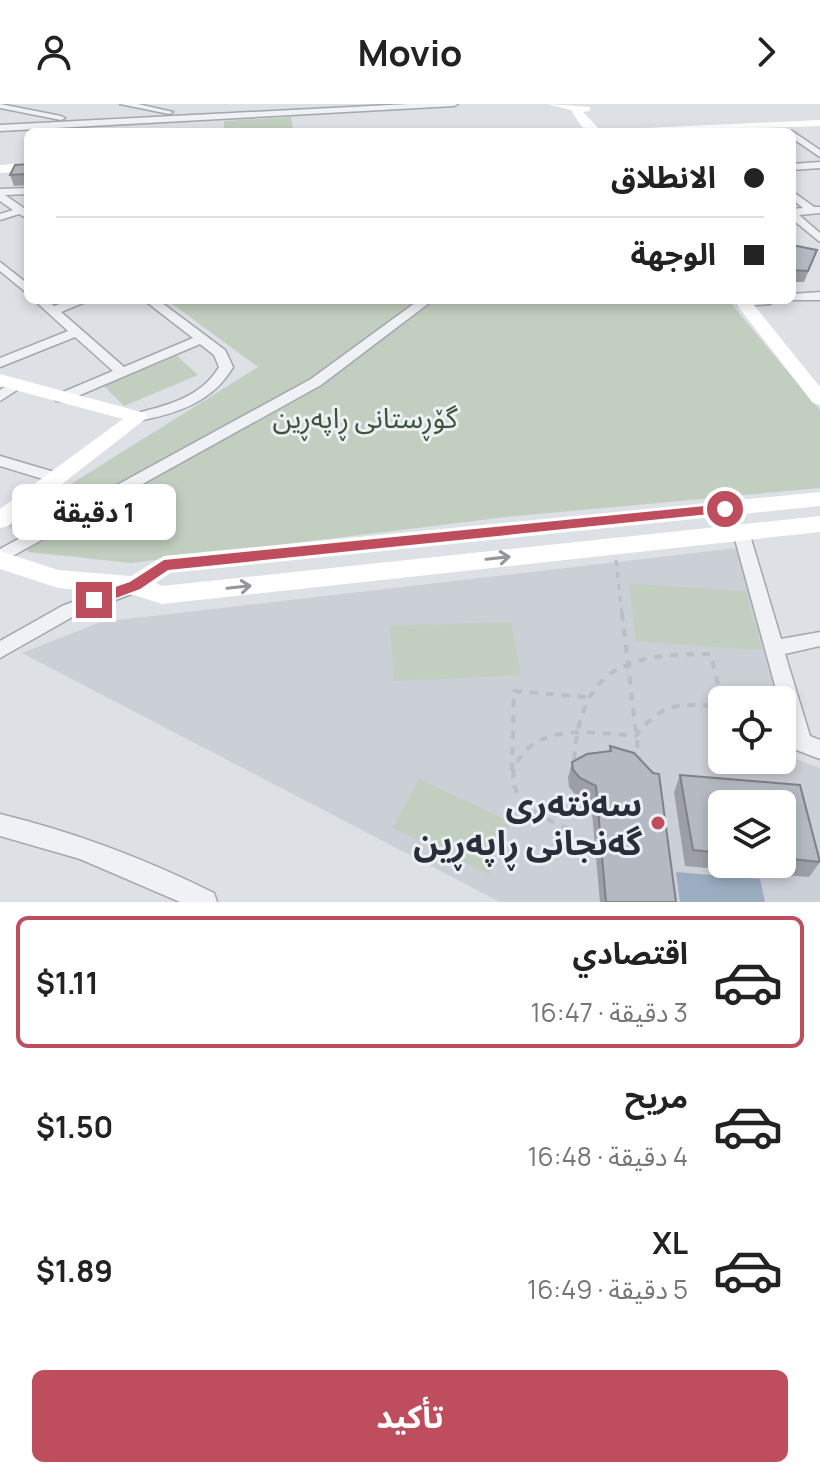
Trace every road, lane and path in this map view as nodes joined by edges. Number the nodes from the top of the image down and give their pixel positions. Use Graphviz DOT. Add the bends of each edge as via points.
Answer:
graph roads {
  1 [pos="124,104"];
  2 [pos="263,104"];
  3 [pos="401,104"];
  4 [pos="454,104"];
  5 [pos="552,104"];
  6 [pos="0,106"];
  7 [pos="414,106"];
  8 [pos="582,106"];
  9 [pos="307,112"];
  10 [pos="198,117"];
  11 [pos="90,123"];
  12 [pos="820,123"];
  13 [pos="0,128"];
  14 [pos="590,128"];
  15 [pos="796,128"];
  16 [pos="796,137"];
  17 [pos="820,154"];
  18 [pos="820,165"];
  19 [pos="24,167"];
  20 [pos="796,167"];
  21 [pos="0,169"];
  22 [pos="24,191"];
  23 [pos="0,194"];
  24 [pos="796,197"];
  25 [pos="816,211"];
  26 [pos="24,213"];
  27 [pos="796,213"];
  28 [pos="0,217"];
  29 [pos="796,217"];
  30 [pos="820,239"];
  31 [pos="0,265"];
  32 [pos="15,279"];
  33 [pos="0,284"];
  34 [pos="24,287"];
  35 [pos="820,296"];
  36 [pos="796,298"];
  37 [pos="44,304"];
  38 [pos="72,304"];
  39 [pos="155,304"];
  40 [pos="422,304"];
  41 [pos="744,304"];
  42 [pos="52,311"];
  43 [pos="77,332"];
  44 [pos="202,339"];
  45 [pos="0,363"];
  46 [pos="122,372"];
  47 [pos="5,388"];
  48 [pos="61,398"];
  49 [pos="820,399"];
  50 [pos="138,417"];
  51 [pos="0,461"];
  52 [pos="56,478"];
  53 [pos="820,499"];
  54 [pos="787,502"];
  55 [pos="0,520"];
  56 [pos="812,525"];
  57 [pos="741,532"];
  58 [pos="614,546"];
  59 [pos="0,558"];
  60 [pos="135,586"];
  61 [pos="817,645"];
  62 [pos="775,648"];
  63 [pos="0,650"];
  64 [pos="628,665"];
  65 [pos="718,686"];
  66 [pos="586,697"];
  67 [pos="708,704"];
  68 [pos="574,733"];
  69 [pos="636,736"];
  70 [pos="820,750"];
  71 [pos="574,760"];
  72 [pos="639,763"];
  73 [pos="512,777"];
  74 [pos="0,825"];
  75 [pos="569,829"];
  76 [pos="205,902"];
  1 -- 10 [label="street"];
  2 -- 9 [label="street"];
  3 -- 7 [label="street"];
  4 -- 7 [label="street"];
  5 -- 8 [label="street"];
  6 -- 11 [label="street"];
  7 -- 9 [label="street"];
  8 -- 14 [label="street"];
  9 -- 10 [label="street"];
  10 -- 11 [label="street"];
  11 -- 13 [label="street"];
  12 -- 15 [label="street"];
  16 -- 17 [label="street"];
  18 -- 20 [label="street"];
  19 -- 21 [label="street"];
  22 -- 23 [label="street"];
  23 -- 26 [label="street"];
  24 -- 25 [label="street"];
  25 -- 27 [label="street"];
  26 -- 28 [label="street"];
  29 -- 30 [label="street"];
  31 -- 32 [label="street"];
  32 -- 33 [label="street"];
  32 -- 34 [label="street"];
  35 -- 36 [label="street"];
  37 -- 42 [label="street"];
  38 -- 42 [label="street"];
  39 -- 44 [label="street"];
  40 -- 59 [label="street" via="316,382"];
  41 -- 49 [label="street"];
  42 -- 43 [label="street"];
  43 -- 45 [label="street"];
  43 -- 46 [label="street"];
  44 -- 46 [label="street"];
  44 -- 50 [label="street" via="224,359 223,375 174,407"];
  46 -- 48 [label="street"];
  47 -- 48 [label="street"];
  48 -- 50 [label="street"];
  50 -- 52 [label="street"];
  51 -- 52 [label="street"];
  52 -- 55 [label="street"];
  53 -- 54 [label="street"];
  54 -- 56 [label="street"];
  54 -- 60 [label="street" via="164,565"];
  56 -- 57 [label="street"];
  57 -- 58 [label="street"];
  57 -- 62 [label="street"];
  60 -- 58 [label="street, one-way" via="162,595"];
  58 -- 64 [label="path"];
  59 -- 60 [label="street" via="58,579"];
  60 -- 63 [label="street" via="68,611"];
  61 -- 62 [label="street"];
  62 -- 70 [label="street" via="801,742"];
  64 -- 65 [label="path" via="667,653 711,654"];
  64 -- 66 [label="path"];
  64 -- 69 [label="path"];
  66 -- 68 [label="path"];
  66 -- 73 [label="path" via="514,691"];
  67 -- 69 [label="path" via="668,706"];
  68 -- 69 [label="path"];
  68 -- 71 [label="path"];
  68 -- 73 [label="path" via="534,743 520,756"];
  69 -- 72 [label="path"];
  73 -- 75 [label="path" via="535,814"];
  74 -- 76 [label="street" via="62,840 135,867"];
}
